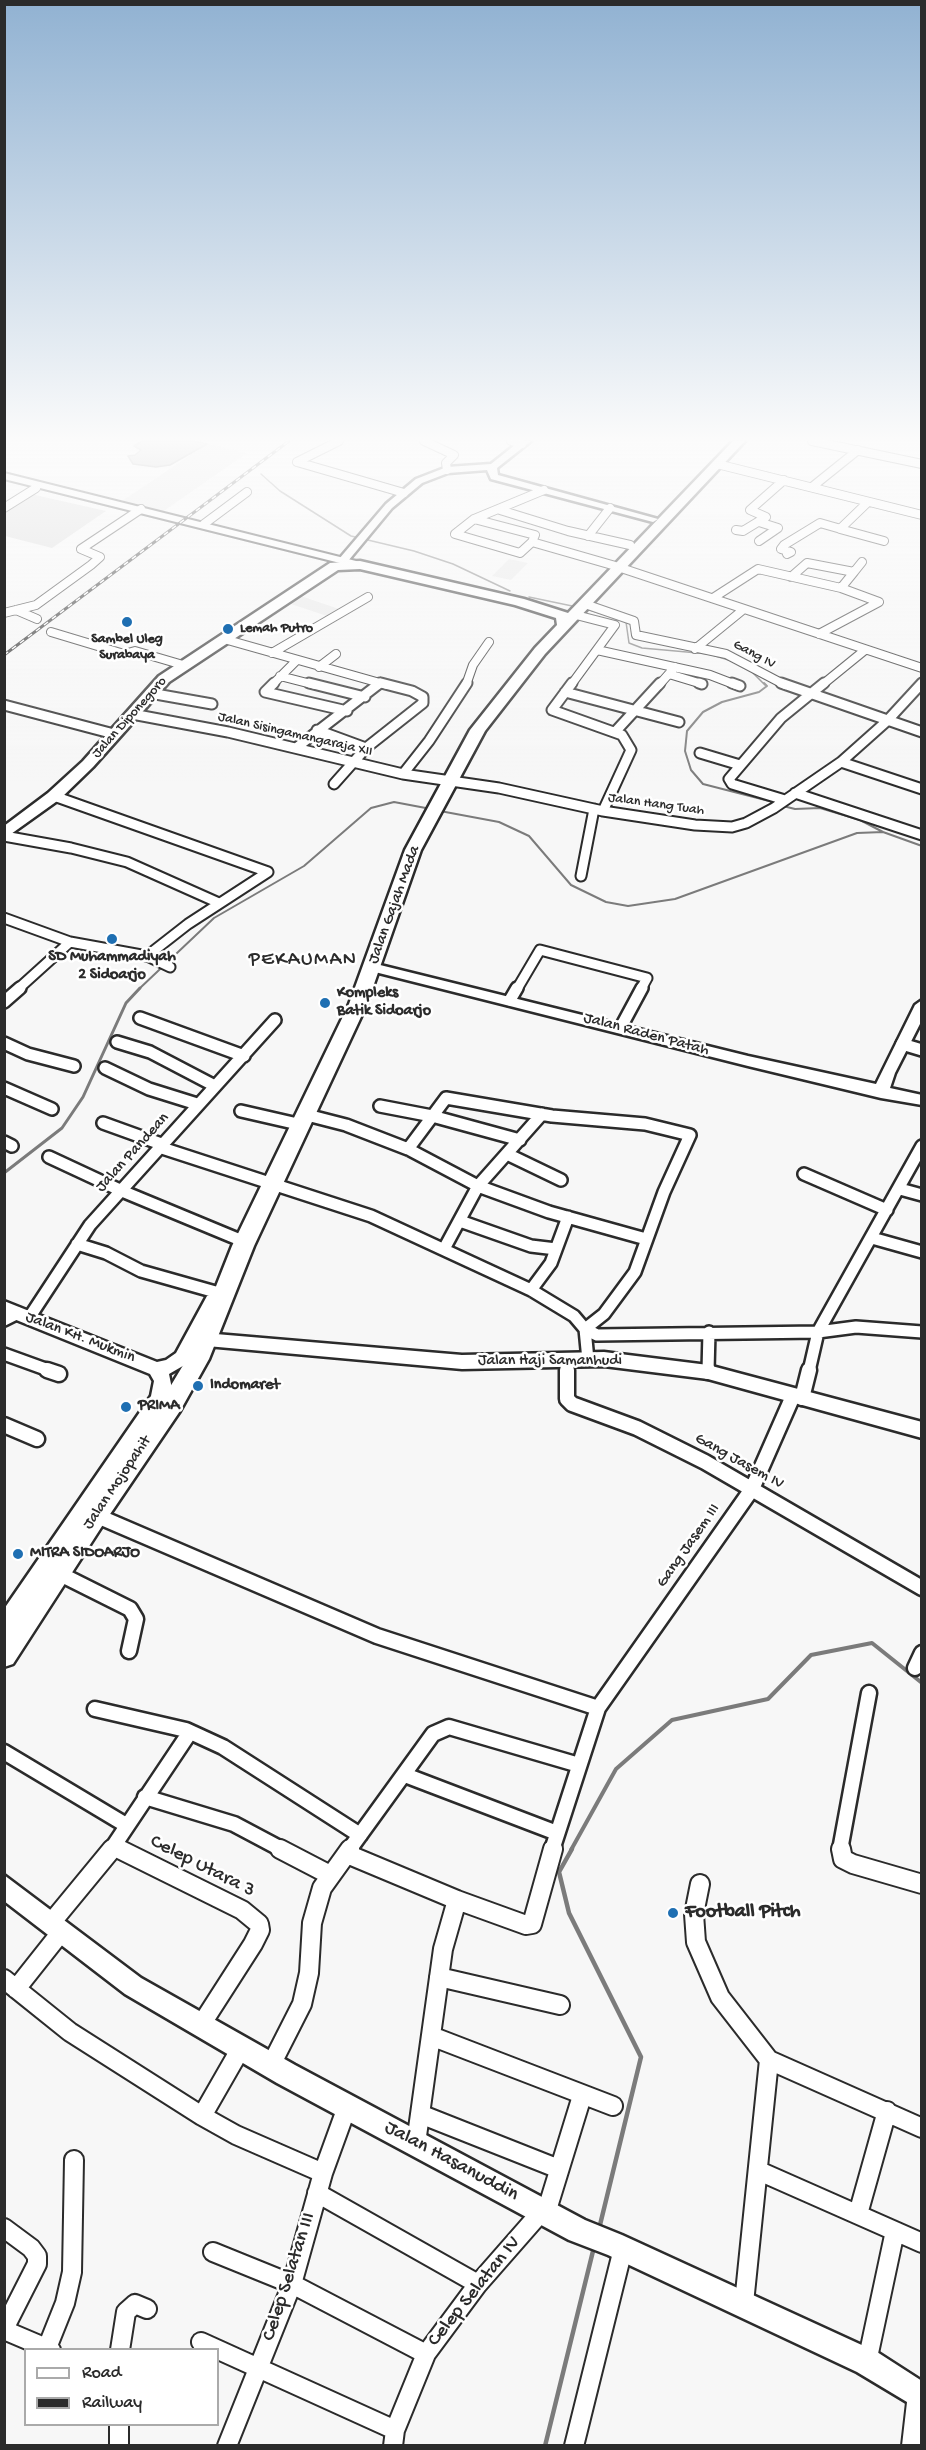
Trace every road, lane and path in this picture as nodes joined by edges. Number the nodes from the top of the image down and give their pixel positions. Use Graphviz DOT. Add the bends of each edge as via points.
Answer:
graph roads {
  1 [pos="98,555"];
  2 [pos="309,555"];
  3 [pos="329,555"];
  4 [pos="347,555"];
  5 [pos="579,555"];
  6 [pos="623,555"];
  7 [pos="627,555"];
  8 [pos="315,557"];
  9 [pos="344,559"];
  10 [pos="862,562"];
  11 [pos="360,565"];
  12 [pos="616,566"];
  13 [pos="324,572"];
  14 [pos="854,572"];
  15 [pos="791,577"];
  16 [pos="841,588"];
  17 [pos="368,597"];
  18 [pos="713,598"];
  19 [pos="4,607"];
  20 [pos="580,608"];
  21 [pos="744,609"];
  22 [pos="552,610"];
  23 [pos="21,612"];
  24 [pos="4,613"];
  25 [pos="37,619"];
  26 [pos="564,627"];
  27 [pos="51,632"];
  28 [pos="819,634"];
  29 [pos="224,639"];
  30 [pos="489,642"];
  31 [pos="695,649"];
  32 [pos="597,650"];
  33 [pos="865,650"];
  34 [pos="272,653"];
  35 [pos="336,654"];
  36 [pos="296,661"];
  37 [pos="183,665"];
  38 [pos="319,667"];
  39 [pos="921,669"];
  40 [pos="672,671"];
  41 [pos="280,676"];
  42 [pos="380,683"];
  43 [pos="921,683"];
  44 [pos="702,684"];
  45 [pos="740,686"];
  46 [pos="565,692"];
  47 [pos="150,693"];
  48 [pos="810,694"];
  49 [pos="365,697"];
  50 [pos="212,704"];
  51 [pos="4,705"];
  52 [pos="347,711"];
  53 [pos="634,711"];
  54 [pos="132,714"];
  55 [pos="887,721"];
  56 [pos="679,722"];
  57 [pos="317,730"];
  58 [pos="615,732"];
  59 [pos="921,732"];
  60 [pos="114,734"];
  61 [pos="366,747"];
  62 [pos="296,748"];
  63 [pos="700,753"];
  64 [pos="352,762"];
  65 [pos="841,762"];
  66 [pos="740,765"];
  67 [pos="403,774"];
  68 [pos="451,780"];
  69 [pos="334,784"];
  70 [pos="921,789"];
  71 [pos="795,793"];
  72 [pos="54,796"];
  73 [pos="784,801"];
  74 [pos="599,810"];
  75 [pos="4,835"];
  76 [pos="921,835"];
  77 [pos="581,876"];
  78 [pos="219,903"];
  79 [pos="4,918"];
  80 [pos="70,942"];
  81 [pos="149,956"];
  82 [pos="171,967"];
  83 [pos="372,968"];
  84 [pos="510,1000"];
  85 [pos="4,1002"];
  86 [pos="921,1005"];
  87 [pos="140,1018"];
  88 [pos="274,1020"];
  89 [pos="621,1028"];
  90 [pos="117,1042"];
  91 [pos="4,1043"];
  92 [pos="902,1044"];
  93 [pos="921,1050"];
  94 [pos="244,1056"];
  95 [pos="74,1066"];
  96 [pos="105,1068"];
  97 [pos="215,1086"];
  98 [pos="4,1088"];
  99 [pos="881,1093"];
  100 [pos="921,1100"];
  101 [pos="197,1104"];
  102 [pos="380,1106"];
  103 [pos="52,1109"];
  104 [pos="241,1112"];
  105 [pos="542,1114"];
  106 [pos="432,1116"];
  107 [pos="305,1120"];
  108 [pos="103,1123"];
  109 [pos="520,1140"];
  110 [pos="163,1146"];
  111 [pos="921,1146"];
  112 [pos="408,1149"];
  113 [pos="507,1155"];
  114 [pos="49,1157"];
  115 [pos="804,1174"];
  116 [pos="561,1180"];
  117 [pos="274,1185"];
  118 [pos="478,1186"];
  119 [pos="900,1189"];
  120 [pos="122,1191"];
  121 [pos="921,1195"];
  122 [pos="887,1210"];
  123 [pos="568,1217"];
  124 [pos="460,1221"];
  125 [pos="872,1238"];
  126 [pos="646,1239"];
  127 [pos="245,1242"];
  128 [pos="77,1244"];
  129 [pos="444,1249"];
  130 [pos="556,1249"];
  131 [pos="921,1252"];
  132 [pos="233,1270"];
  133 [pos="531,1290"];
  134 [pos="219,1293"];
  135 [pos="14,1315"];
  136 [pos="585,1329"];
  137 [pos="709,1332"];
  138 [pos="818,1332"];
  139 [pos="921,1332"];
  140 [pos="207,1339"];
  141 [pos="4,1354"];
  142 [pos="568,1359"];
  143 [pos="588,1360"];
  144 [pos="156,1369"];
  145 [pos="708,1372"];
  146 [pos="59,1374"];
  147 [pos="798,1397"];
  148 [pos="4,1425"];
  149 [pos="921,1430"];
  150 [pos="37,1439"];
  151 [pos="752,1489"];
  152 [pos="95,1515"];
  153 [pos="58,1573"];
  154 [pos="921,1588"];
  155 [pos="4,1628"];
  156 [pos="129,1652"];
  157 [pos="921,1653"];
  158 [pos="4,1655"];
  159 [pos="915,1668"];
  160 [pos="869,1693"];
  161 [pos="598,1708"];
  162 [pos="95,1709"];
  163 [pos="190,1732"];
  164 [pos="4,1752"];
  165 [pos="579,1764"];
  166 [pos="405,1775"];
  167 [pos="146,1797"];
  168 [pos="126,1825"];
  169 [pos="557,1833"];
  170 [pos="360,1835"];
  171 [pos="114,1846"];
  172 [pos="347,1854"];
  173 [pos="330,1875"];
  174 [pos="700,1884"];
  175 [pos="921,1884"];
  176 [pos="7,1891"];
  177 [pos="457,1900"];
  178 [pos="57,1927"];
  179 [pos="439,1977"];
  180 [pos="10,1984"];
  181 [pos="560,2005"];
  182 [pos="201,2025"];
  183 [pos="431,2036"];
  184 [pos="241,2048"];
  185 [pos="769,2060"];
  186 [pos="271,2065"];
  187 [pos="582,2096"];
  188 [pos="613,2106"];
  189 [pos="347,2107"];
  190 [pos="887,2110"];
  191 [pos="420,2114"];
  192 [pos="202,2116"];
  193 [pos="921,2128"];
  194 [pos="416,2143"];
  195 [pos="74,2160"];
  196 [pos="559,2169"];
  197 [pos="759,2171"];
  198 [pos="323,2174"];
  199 [pos="317,2193"];
  200 [pos="544,2212"];
  201 [pos="858,2214"];
  202 [pos="4,2228"];
  203 [pos="895,2231"];
  204 [pos="921,2243"];
  205 [pos="618,2246"];
  206 [pos="213,2252"];
  207 [pos="292,2284"];
  208 [pos="478,2284"];
  209 [pos="744,2303"];
  210 [pos="147,2309"];
  211 [pos="4,2330"];
  212 [pos="201,2342"];
  213 [pos="47,2348"];
  214 [pos="49,2348"];
  215 [pos="120,2348"];
  216 [pos="215,2348"];
  217 [pos="219,2350"];
  218 [pos="426,2354"];
  219 [pos="867,2362"];
  220 [pos="261,2367"];
  221 [pos="919,2395"];
  222 [pos="119,2426"];
  223 [pos="394,2438"];
  224 [pos="119,2445"];
  225 [pos="227,2445"];
  226 [pos="574,2445"];
  227 [pos="910,2445"];
  1 -- 23 [label="street" via="91,565"];
  2 -- 8 [label="main road"];
  3 -- 9 [label="main road"];
  4 -- 9 [label="street"];
  5 -- 12 [label="street"];
  6 -- 12 [label="highway"];
  7 -- 12 [label="highway"];
  8 -- 9 [label="main road"];
  8 -- 13 [label="main road" via="323,560"];
  9 -- 11 [label="main road"];
  10 -- 14 [label="street"];
  11 -- 13 [label="highway, Jalan Diponegoro" via="344,564"];
  11 -- 22 [label="highway"];
  12 -- 18 [label="street"];
  12 -- 20 [label="highway, Jalan Gajah Mada"];
  13 -- 29 [label="highway, Jalan Diponegoro"];
  14 -- 15 [label="street" via="807,563"];
  14 -- 16 [label="street"];
  15 -- 16 [label="street"];
  15 -- 18 [label="street" via="755,569"];
  16 -- 28 [label="street" via="879,602"];
  17 -- 34 [label="street"];
  18 -- 21 [label="street"];
  19 -- 23 [label="street"];
  20 -- 22 [label="highway"];
  20 -- 26 [label="highway, Jalan Gajah Mada"];
  20 -- 31 [label="street, Gang IV" via="634,621 636,635"];
  20 -- 32 [label="street" via="615,625"];
  21 -- 28 [label="street"];
  21 -- 31 [label="street"];
  22 -- 26 [label="highway" via="562,616"];
  23 -- 24 [label="street"];
  23 -- 25 [label="street"];
  26 -- 68 [label="highway, Jalan Gajah Mada" via="489,714"];
  27 -- 37 [label="street" via="124,654 135,651"];
  28 -- 33 [label="street"];
  29 -- 34 [label="street"];
  29 -- 37 [label="highway, Jalan Diponegoro"];
  30 -- 67 [label="street" via="473,665 468,682"];
  31 -- 48 [label="street, Gang IV" via="730,656 775,681"];
  32 -- 40 [label="street"];
  32 -- 46 [label="street"];
  33 -- 39 [label="street"];
  33 -- 48 [label="street"];
  34 -- 36 [label="street"];
  35 -- 38 [label="street"];
  36 -- 38 [label="street"];
  36 -- 41 [label="street"];
  37 -- 47 [label="highway, Jalan Diponegoro"];
  38 -- 42 [label="street"];
  40 -- 44 [label="street"];
  40 -- 45 [label="street"];
  40 -- 53 [label="street"];
  41 -- 49 [label="street"];
  41 -- 52 [label="street" via="265,692"];
  42 -- 49 [label="street"];
  42 -- 61 [label="street" via="412,691 424,699"];
  43 -- 55 [label="street, Jalan Hang Tuah"];
  46 -- 53 [label="street"];
  46 -- 58 [label="street" via="553,712"];
  47 -- 50 [label="street"];
  47 -- 54 [label="highway, Jalan Diponegoro"];
  48 -- 55 [label="street, Gang IV"];
  48 -- 66 [label="street" via="762,738"];
  49 -- 52 [label="street"];
  51 -- 60 [label="street"];
  52 -- 57 [label="street"];
  53 -- 56 [label="street"];
  53 -- 58 [label="street"];
  54 -- 60 [label="highway, Jalan Diponegoro"];
  54 -- 62 [label="street, Jalan Sisingamangaraja XII"];
  55 -- 59 [label="street, Gang IV"];
  55 -- 65 [label="street, Jalan Hang Tuah"];
  57 -- 61 [label="street"];
  57 -- 62 [label="street"];
  58 -- 74 [label="street" via="626,739 631,750"];
  60 -- 72 [label="highway, Jalan Diponegoro"];
  61 -- 64 [label="street"];
  62 -- 64 [label="street, Jalan Sisingamangaraja XII"];
  63 -- 66 [label="street"];
  64 -- 67 [label="street, Jalan Sisingamangaraja XII"];
  64 -- 69 [label="street"];
  65 -- 70 [label="street"];
  65 -- 71 [label="street, Jalan Hang Tuah"];
  66 -- 73 [label="street" via="730,782"];
  67 -- 68 [label="street, Jalan Sisingamangaraja XII"];
  68 -- 74 [label="street, Jalan Hang Tuah"];
  68 -- 83 [label="highway, Jalan Gajah Mada" via="404,871"];
  71 -- 73 [label="street, Jalan Hang Tuah"];
  71 -- 76 [label="street"];
  72 -- 75 [label="highway, Jalan Diponegoro"];
  72 -- 78 [label="street" via="268,872"];
  73 -- 74 [label="street, Jalan Hang Tuah" via="732,827"];
  74 -- 77 [label="street"];
  75 -- 78 [label="street" via="127,862"];
  78 -- 81 [label="street"];
  79 -- 80 [label="street"];
  80 -- 81 [label="street"];
  80 -- 85 [label="street"];
  81 -- 82 [label="street"];
  83 -- 84 [label="street, Jalan Raden Patah"];
  83 -- 107 [label="highway, Jalan Gajah Mada"];
  84 -- 89 [label="street, Jalan Raden Patah"];
  84 -- 89 [label="street" via="540,950 546,950 648,978"];
  86 -- 92 [label="street"];
  87 -- 94 [label="street"];
  88 -- 94 [label="street, Jalan Pandean"];
  89 -- 99 [label="street, Jalan Raden Patah"];
  90 -- 97 [label="street" via="150,1052"];
  91 -- 95 [label="street" via="27,1054"];
  92 -- 93 [label="street"];
  92 -- 99 [label="street"];
  94 -- 97 [label="street, Jalan Pandean"];
  96 -- 101 [label="street" via="149,1089"];
  97 -- 101 [label="street, Jalan Pandean"];
  98 -- 103 [label="street"];
  99 -- 100 [label="street, Jalan Raden Patah"];
  101 -- 110 [label="street, Jalan Pandean"];
  102 -- 106 [label="street"];
  104 -- 107 [label="street"];
  105 -- 106 [label="street" via="446,1098"];
  105 -- 109 [label="street"];
  105 -- 126 [label="street" via="645,1124 690,1136"];
  106 -- 109 [label="street"];
  106 -- 112 [label="street"];
  107 -- 112 [label="street" via="346,1125"];
  107 -- 117 [label="highway, Jalan Gajah Mada"];
  108 -- 110 [label="street"];
  109 -- 113 [label="street"];
  110 -- 117 [label="street"];
  110 -- 120 [label="street, Jalan Pandean"];
  111 -- 119 [label="street, Gang Jasem III"];
  112 -- 118 [label="street"];
  113 -- 116 [label="street"];
  113 -- 118 [label="street"];
  114 -- 120 [label="street"];
  115 -- 122 [label="street"];
  117 -- 127 [label="highway, Jalan Gajah Mada"];
  117 -- 129 [label="street" via="371,1216"];
  118 -- 123 [label="street"];
  118 -- 124 [label="street"];
  119 -- 121 [label="street"];
  119 -- 122 [label="street, Gang Jasem III"];
  120 -- 127 [label="street"];
  120 -- 128 [label="street, Jalan Pandean"];
  122 -- 125 [label="street, Gang Jasem III"];
  123 -- 126 [label="street"];
  123 -- 130 [label="street"];
  124 -- 129 [label="street"];
  124 -- 130 [label="street" via="531,1246"];
  125 -- 131 [label="street"];
  125 -- 138 [label="street, Gang Jasem III"];
  126 -- 136 [label="street" via="635,1272 604,1314"];
  127 -- 132 [label="highway, Jalan Gajah Mada"];
  128 -- 134 [label="street" via="141,1271"];
  128 -- 135 [label="street, Jalan Pandean"];
  129 -- 133 [label="street"];
  130 -- 133 [label="street" via="551,1263"];
  132 -- 134 [label="street, Jalan Gajah Mada"];
  132 -- 140 [label="highway, Jalan Gajah Mada"];
  133 -- 136 [label="street" via="574,1316"];
  134 -- 144 [label="street, Jalan Gajah Mada" via="182,1358 170,1367"];
  135 -- 144 [label="street, Jalan KH. Mukmin"];
  136 -- 137 [label="street" via="600,1335"];
  136 -- 143 [label="street"];
  137 -- 138 [label="street"];
  137 -- 145 [label="street"];
  138 -- 139 [label="street" via="856,1327"];
  138 -- 147 [label="street, Gang Jasem III"];
  140 -- 142 [label="street, Jalan Haji Samanhudi" via="462,1362"];
  140 -- 152 [label="highway, Jalan Mojopahit" via="172,1404"];
  141 -- 146 [label="street"];
  142 -- 143 [label="street, Jalan Haji Samanhudi"];
  142 -- 151 [label="street, Gang Jasem IV" via="567,1400 572,1404 637,1428"];
  143 -- 145 [label="street, Jalan Haji Samanhudi"];
  144 -- 155 [label="street, Jalan Mojopahit" via="162,1380 157,1401"];
  145 -- 147 [label="street, Jalan Haji Samanhudi"];
  147 -- 149 [label="street, Jalan Haji Samanhudi"];
  147 -- 151 [label="street, Gang Jasem III"];
  148 -- 150 [label="street"];
  151 -- 154 [label="street, Gang Jasem IV"];
  151 -- 161 [label="street, Gang Jasem III"];
  152 -- 153 [label="highway, Jalan Mojopahit"];
  152 -- 161 [label="street" via="377,1636"];
  153 -- 156 [label="street" via="129,1610 136,1619"];
  153 -- 158 [label="highway, Jalan Mojopahit"];
  157 -- 159 [label="street"];
  160 -- 175 [label="street" via="840,1852 843,1859 853,1864"];
  161 -- 165 [label="street, Gang Jasem III"];
  162 -- 163 [label="street"];
  163 -- 167 [label="street"];
  163 -- 170 [label="street" via="223,1747"];
  164 -- 168 [label="street"];
  165 -- 166 [label="street" via="449,1727 433,1734"];
  165 -- 169 [label="street, Gang Jasem III"];
  166 -- 169 [label="street"];
  166 -- 170 [label="street"];
  167 -- 168 [label="street"];
  167 -- 173 [label="street" via="234,1824"];
  168 -- 171 [label="street"];
  169 -- 177 [label="street, Gang Jasem III" via="532,1924"];
  170 -- 172 [label="street"];
  171 -- 178 [label="street"];
  171 -- 182 [label="street, Celep Utara 3" via="242,1910 259,1924 253,1944"];
  172 -- 173 [label="street"];
  172 -- 177 [label="street"];
  173 -- 186 [label="street" via="312,1923 309,1973 302,2004"];
  174 -- 185 [label="street" via="694,1914 696,1942 720,1997"];
  176 -- 178 [label="street, Jalan Hasanuddin"];
  177 -- 179 [label="street"];
  178 -- 180 [label="street"];
  178 -- 182 [label="street, Jalan Hasanuddin" via="133,1986"];
  179 -- 181 [label="street"];
  179 -- 183 [label="street"];
  180 -- 192 [label="street" via="70,2032"];
  182 -- 184 [label="street, Jalan Hasanuddin"];
  183 -- 187 [label="street"];
  183 -- 191 [label="street"];
  184 -- 186 [label="street, Jalan Hasanuddin"];
  184 -- 192 [label="street"];
  185 -- 190 [label="street"];
  185 -- 197 [label="street"];
  186 -- 189 [label="street, Jalan Hasanuddin"];
  187 -- 188 [label="street"];
  187 -- 196 [label="street"];
  189 -- 194 [label="street, Jalan Hasanuddin"];
  189 -- 198 [label="street, Celep Selatan III"];
  190 -- 193 [label="street"];
  190 -- 201 [label="street"];
  191 -- 194 [label="street"];
  191 -- 196 [label="street"];
  192 -- 198 [label="street"];
  194 -- 200 [label="street, Jalan Hasanuddin"];
  195 -- 214 [label="street" via="71,2279"];
  196 -- 200 [label="street"];
  197 -- 201 [label="street"];
  197 -- 209 [label="street"];
  198 -- 199 [label="street, Celep Selatan III"];
  199 -- 207 [label="street, Celep Selatan III"];
  199 -- 208 [label="street"];
  200 -- 205 [label="street, Jalan Hasanuddin" via="578,2231"];
  200 -- 208 [label="street, Celep Selatan IV"];
  201 -- 203 [label="street"];
  202 -- 211 [label="street" via="31,2248 37,2264"];
  203 -- 204 [label="street"];
  203 -- 219 [label="street"];
  205 -- 209 [label="street, Jalan Hasanuddin"];
  205 -- 226 [label="street"];
  206 -- 207 [label="street"];
  207 -- 218 [label="street"];
  207 -- 220 [label="street, Celep Selatan III"];
  208 -- 218 [label="street, Celep Selatan IV"];
  209 -- 219 [label="street, Jalan Hasanuddin"];
  210 -- 215 [label="street" via="135,2304 126,2312"];
  211 -- 213 [label="street"];
  212 -- 216 [label="street"];
  217 -- 220 [label="street"];
  218 -- 223 [label="street, Celep Selatan IV"];
  219 -- 221 [label="street, Jalan Hasanuddin"];
  220 -- 223 [label="street"];
  220 -- 225 [label="street, Celep Selatan III"];
  221 -- 227 [label="street"];
  222 -- 224 [label="street"];
}
